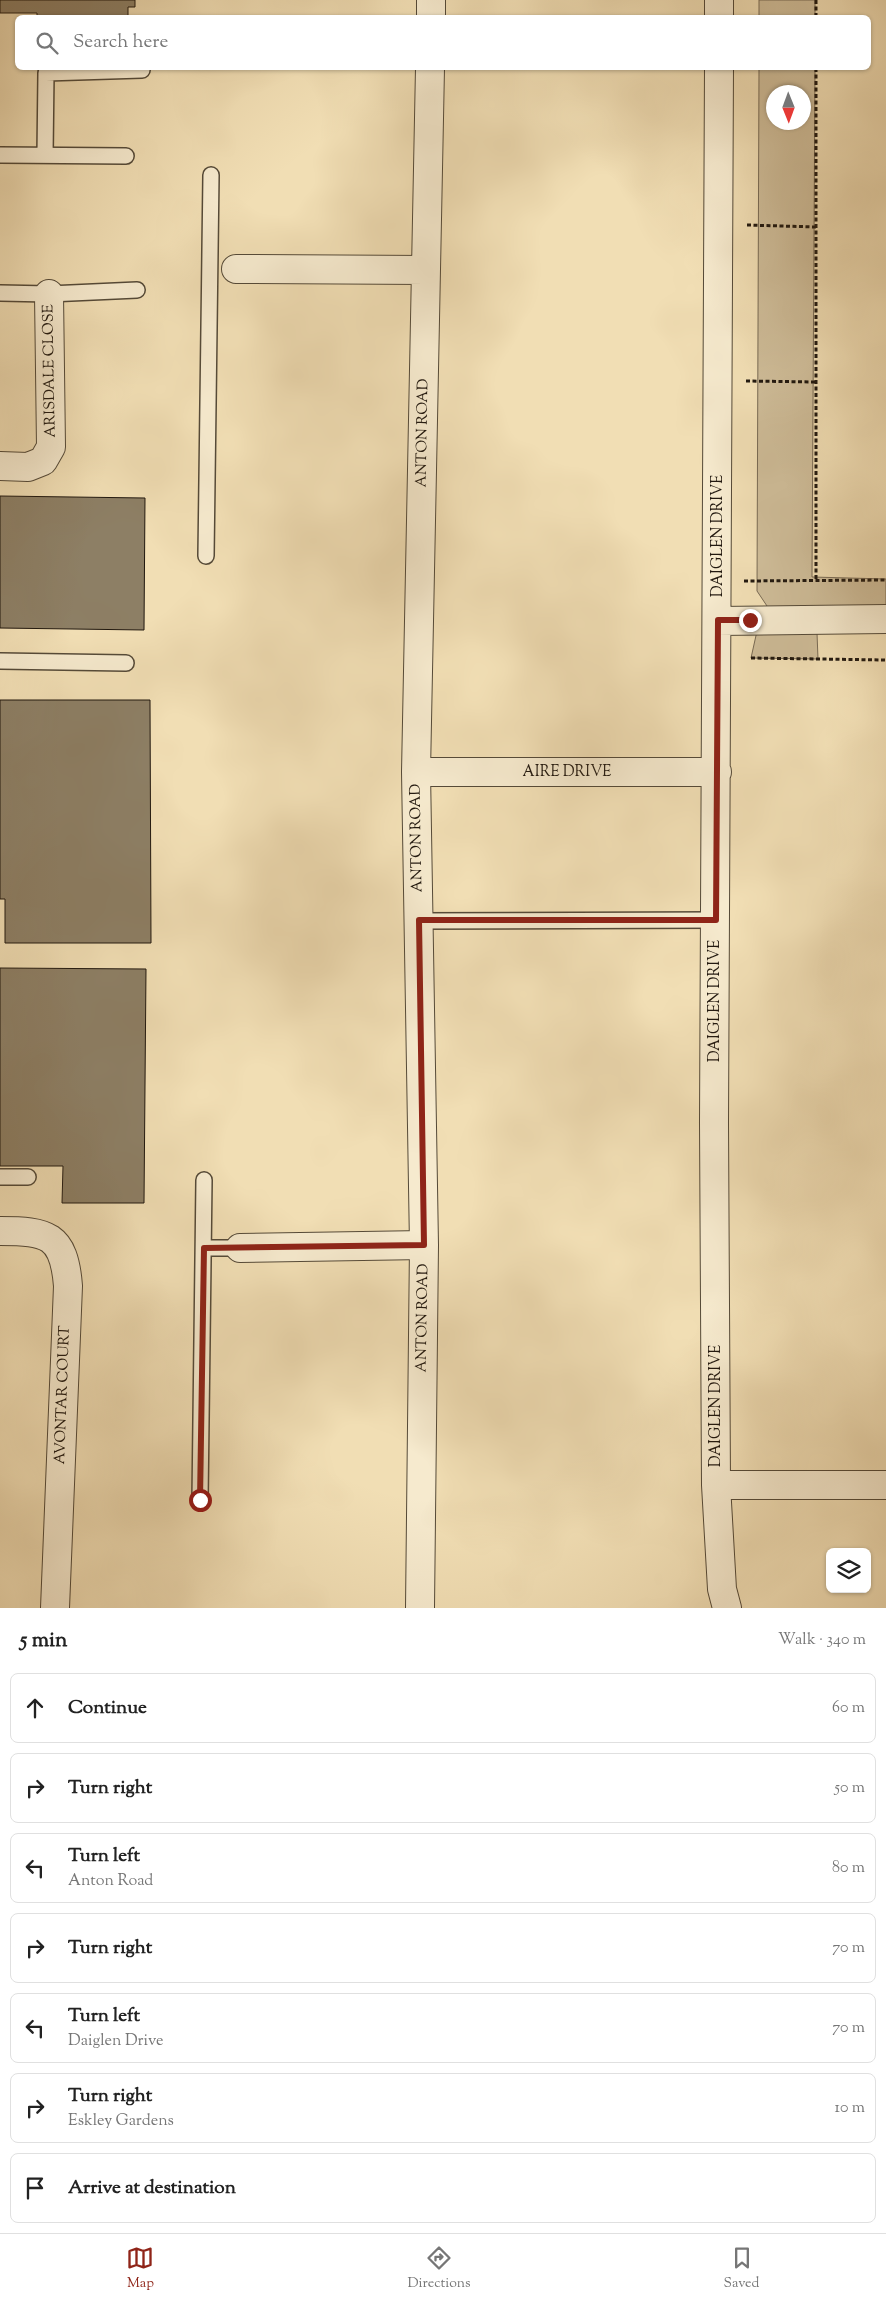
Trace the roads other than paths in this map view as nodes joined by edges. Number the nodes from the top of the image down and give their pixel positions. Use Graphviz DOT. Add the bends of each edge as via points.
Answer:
graph roads {
  1 [pos="431,0"];
  2 [pos="719,0"];
  3 [pos="431,15"];
  4 [pos="719,15"];
  5 [pos="142,70"];
  6 [pos="430,70"];
  7 [pos="719,70"];
  8 [pos="0,155"];
  9 [pos="45,155"];
  10 [pos="126,156"];
  11 [pos="210,175"];
  12 [pos="223,269"];
  13 [pos="426,270"];
  14 [pos="137,290"];
  15 [pos="0,293"];
  16 [pos="49,294"];
  17 [pos="0,466"];
  18 [pos="206,556"];
  19 [pos="886,619"];
  20 [pos="718,620"];
  21 [pos="0,661"];
  22 [pos="126,663"];
  23 [pos="416,772"];
  24 [pos="717,772"];
  25 [pos="419,920"];
  26 [pos="716,920"];
  27 [pos="0,1177"];
  28 [pos="28,1177"];
  29 [pos="204,1180"];
  30 [pos="0,1231"];
  31 [pos="424,1245"];
  32 [pos="204,1248"];
  33 [pos="240,1248"];
  34 [pos="716,1485"];
  35 [pos="886,1485"];
  36 [pos="200,1500"];
  37 [pos="55,1608"];
  38 [pos="420,1608"];
  39 [pos="726,1608"];
  1 -- 3 [label="street"];
  2 -- 4 [label="street"];
  5 -- 9 [label="lane" via="46,73"];
  6 -- 13 [label="street, ANTON ROAD"];
  7 -- 20 [label="street, DAIGLEN DRIVE"];
  8 -- 9 [label="lane"];
  9 -- 10 [label="lane"];
  11 -- 12 [label="lane"];
  12 -- 13 [label="street"];
  12 -- 18 [label="lane"];
  13 -- 23 [label="street, ANTON ROAD"];
  14 -- 16 [label="lane"];
  15 -- 16 [label="lane"];
  16 -- 17 [label="street, ARISDALE CLOSE" via="51,447 43,461 28,467"];
  19 -- 20 [label="street"];
  20 -- 24 [label="street, DAIGLEN DRIVE"];
  21 -- 22 [label="lane"];
  23 -- 24 [label="street, AIRE DRIVE"];
  23 -- 25 [label="street, ANTON ROAD"];
  24 -- 26 [label="street, DAIGLEN DRIVE"];
  25 -- 26 [label="lane"];
  25 -- 31 [label="street, ANTON ROAD"];
  26 -- 34 [label="street, DAIGLEN DRIVE"];
  27 -- 28 [label="lane"];
  29 -- 32 [label="lane"];
  30 -- 37 [label="street, AVONTAR COURT" via="32,1231 47,1235 58,1247 66,1265 68,1286"];
  31 -- 33 [label="street"];
  31 -- 38 [label="street, ANTON ROAD"];
  32 -- 33 [label="lane"];
  32 -- 36 [label="lane"];
  34 -- 35 [label="street, DAIGLEN DRIVE"];
  34 -- 39 [label="street, DAIGLEN DRIVE"];
}
